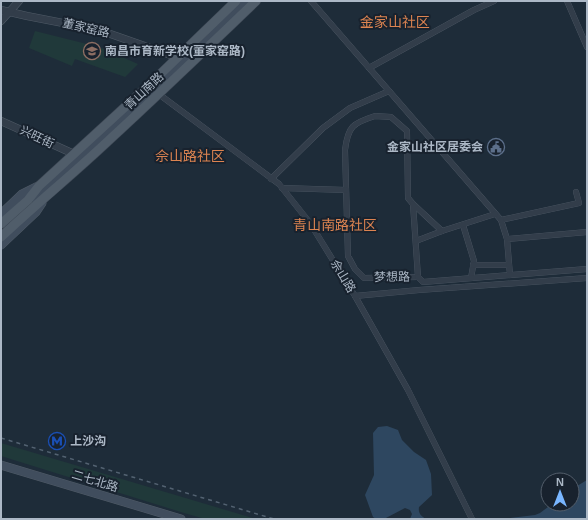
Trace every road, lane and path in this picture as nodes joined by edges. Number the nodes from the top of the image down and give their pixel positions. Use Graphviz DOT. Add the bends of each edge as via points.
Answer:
graph roads {
  1 [pos="19,1"];
  2 [pos="236,1"];
  3 [pos="246,1"];
  4 [pos="250,1"];
  5 [pos="256,1"];
  6 [pos="311,1"];
  7 [pos="494,1"];
  8 [pos="567,1"];
  9 [pos="1,10"];
  10 [pos="9,12"];
  11 [pos="1,21"];
  12 [pos="587,47"];
  13 [pos="185,60"];
  14 [pos="369,68"];
  15 [pos="153,90"];
  16 [pos="389,91"];
  17 [pos="1,121"];
  18 [pos="74,154"];
  19 [pos="271,179"];
  20 [pos="39,186"];
  21 [pos="282,188"];
  22 [pos="346,190"];
  23 [pos="576,192"];
  24 [pos="47,196"];
  25 [pos="31,202"];
  26 [pos="413,204"];
  27 [pos="1,214"];
  28 [pos="495,214"];
  29 [pos="501,220"];
  30 [pos="1,224"];
  31 [pos="462,225"];
  32 [pos="442,231"];
  33 [pos="587,232"];
  34 [pos="1,236"];
  35 [pos="507,239"];
  36 [pos="416,241"];
  37 [pos="1,245"];
  38 [pos="473,265"];
  39 [pos="509,265"];
  40 [pos="587,269"];
  41 [pos="510,275"];
  42 [pos="418,277"];
  43 [pos="471,278"];
  44 [pos="587,278"];
  45 [pos="419,290"];
  46 [pos="355,296"];
  47 [pos="1,465"];
  48 [pos="471,516"];
  49 [pos="181,519"];
  1 -- 10 [label="street"];
  2 -- 13 [label="main road, 青山南路"];
  3 -- 13 [label="main road"];
  4 -- 13 [label="main road"];
  5 -- 13 [label="main road, 青山南路"];
  6 -- 14 [label="street"];
  7 -- 14 [label="street"];
  8 -- 12 [label="street"];
  9 -- 10 [label="street, 董家窑路"];
  10 -- 11 [label="street"];
  10 -- 13 [label="street, 董家窑路" via="99,30"];
  13 -- 15 [label="main road, 青山南路"];
  13 -- 15 [label="main road, 青山南路"];
  14 -- 16 [label="street"];
  15 -- 18 [label="main road, 青山南路"];
  15 -- 19 [label="street, 佘山路"];
  15 -- 24 [label="main road, 青山南路"];
  15 -- 25 [label="main road" via="41,190"];
  16 -- 19 [label="street" via="350,108 323,128"];
  16 -- 28 [label="street"];
  17 -- 18 [label="street, 兴旺街"];
  18 -- 20 [label="main road, 青山南路"];
  19 -- 21 [label="street, 佘山路"];
  20 -- 25 [label="main road, 青山南路"];
  20 -- 27 [label="main road, 青山南路" via="22,194"];
  21 -- 22 [label="street"];
  21 -- 46 [label="street, 佘山路" via="310,223"];
  22 -- 26 [label="street, 梦想路" via="345,150 352,126 375,116 391,117 407,131 408,198"];
  22 -- 42 [label="street, 梦想路" via="348,256 355,269 364,278"];
  23 -- 29 [label="street" via="579,203"];
  24 -- 25 [label="main road, 青山南路"];
  24 -- 37 [label="main road, 青山南路" via="36,212"];
  25 -- 30 [label="main road"];
  25 -- 34 [label="main road"];
  26 -- 32 [label="street"];
  26 -- 36 [label="street, 梦想路"];
  28 -- 29 [label="street"];
  28 -- 31 [label="street"];
  29 -- 35 [label="street"];
  31 -- 32 [label="street"];
  31 -- 38 [label="street" via="474,261"];
  32 -- 36 [label="street"];
  33 -- 35 [label="street"];
  35 -- 39 [label="street"];
  36 -- 42 [label="street, 梦想路"];
  38 -- 39 [label="street"];
  38 -- 43 [label="street"];
  39 -- 41 [label="street"];
  40 -- 41 [label="street"];
  41 -- 43 [label="street"];
  42 -- 43 [label="street" via="423,282"];
  42 -- 45 [label="street"];
  44 -- 45 [label="street"];
  45 -- 46 [label="street"];
  46 -- 48 [label="street, 佘山路" via="408,390"];
  47 -- 49 [label="main road, 二七北路"];
}
